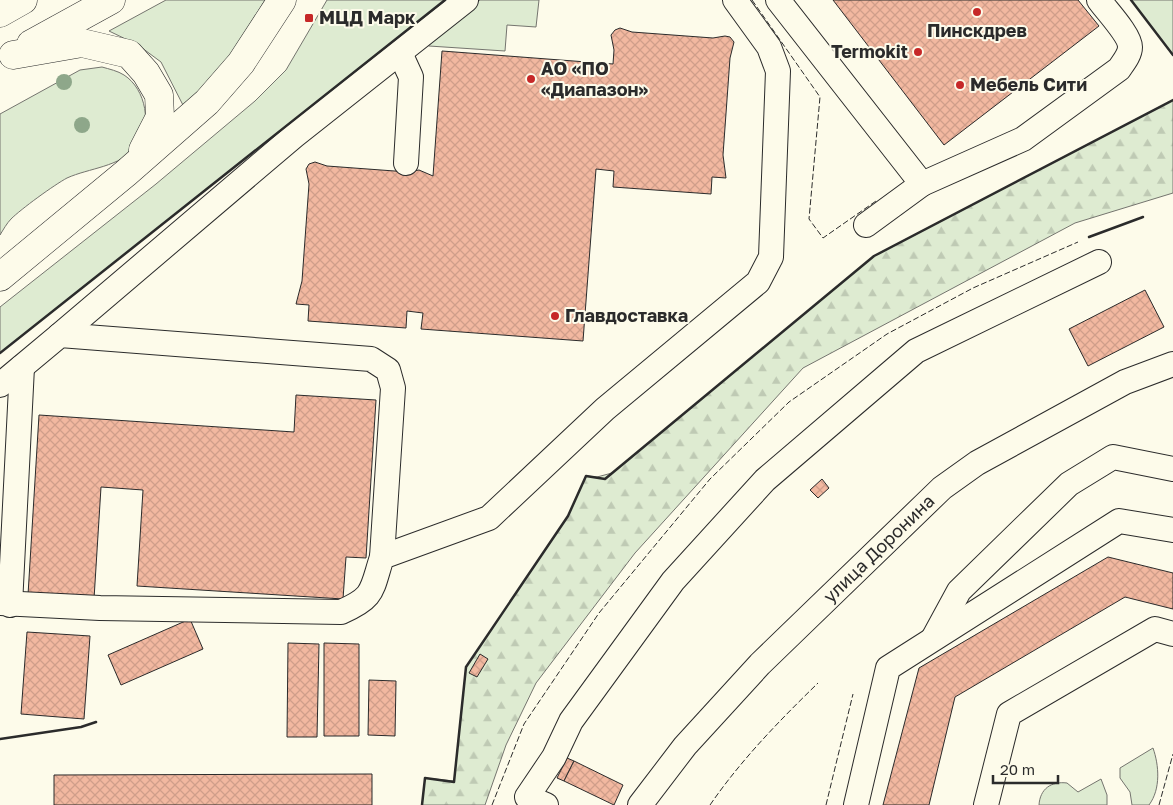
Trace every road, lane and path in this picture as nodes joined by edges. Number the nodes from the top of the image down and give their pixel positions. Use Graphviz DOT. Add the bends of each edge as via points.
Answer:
graph roads {
  1 [pos="110,0"];
  2 [pos="282,0"];
  3 [pos="466,0"];
  4 [pos="735,0"];
  5 [pos="778,0"];
  6 [pos="1098,0"];
  7 [pos="400,53"];
  8 [pos="7,59"];
  9 [pos="406,163"];
  10 [pos="126,173"];
  11 [pos="922,184"];
  12 [pos="866,225"];
  13 [pos="1099,262"];
  14 [pos="0,277"];
  15 [pos="60,335"];
  16 [pos="1173,364"];
  17 [pos="22,367"];
  18 [pos="0,385"];
  19 [pos="1173,469"];
  20 [pos="1173,530"];
  21 [pos="382,557"];
  22 [pos="5,604"];
  23 [pos="1173,634"];
  24 [pos="933,639"];
  25 [pos="533,802"];
  26 [pos="640,805"];
  27 [pos="856,805"];
  28 [pos="986,805"];
  1 -- 8 [label="main road"];
  2 -- 10 [label="main road" via="241,62 208,102"];
  3 -- 7 [label="street"];
  4 -- 21 [label="street" via="769,47 778,70 771,257 758,282 605,409 489,518"];
  5 -- 11 [label="street"];
  6 -- 11 [label="street" via="1126,36 1130,48 1126,61 1023,139"];
  7 -- 9 [label="street" via="412,77"];
  7 -- 15 [label="street" via="294,136"];
  8 -- 10 [label="main road" via="82,43 129,54 159,95 160,116 149,142"];
  10 -- 14 [label="main road"];
  11 -- 12 [label="street"];
  13 -- 25 [label="street" via="916,351 765,480 673,582 571,721"];
  15 -- 17 [label="street"];
  15 -- 21 [label="street" via="371,359 388,370 393,388"];
  16 -- 26 [label="street, улица Доронина" via="1125,382 977,463 942,488 760,664 685,746"];
  17 -- 18 [label="street"];
  17 -- 22 [label="street"];
  19 -- 24 [label="street" via="1113,457 1069,484 959,591"];
  20 -- 24 [label="street" via="1119,521"];
  21 -- 22 [label="street" via="370,596 341,612"];
  23 -- 28 [label="street" via="1154,629 1009,714"];
  24 -- 27 [label="street" via="888,668"];
}
